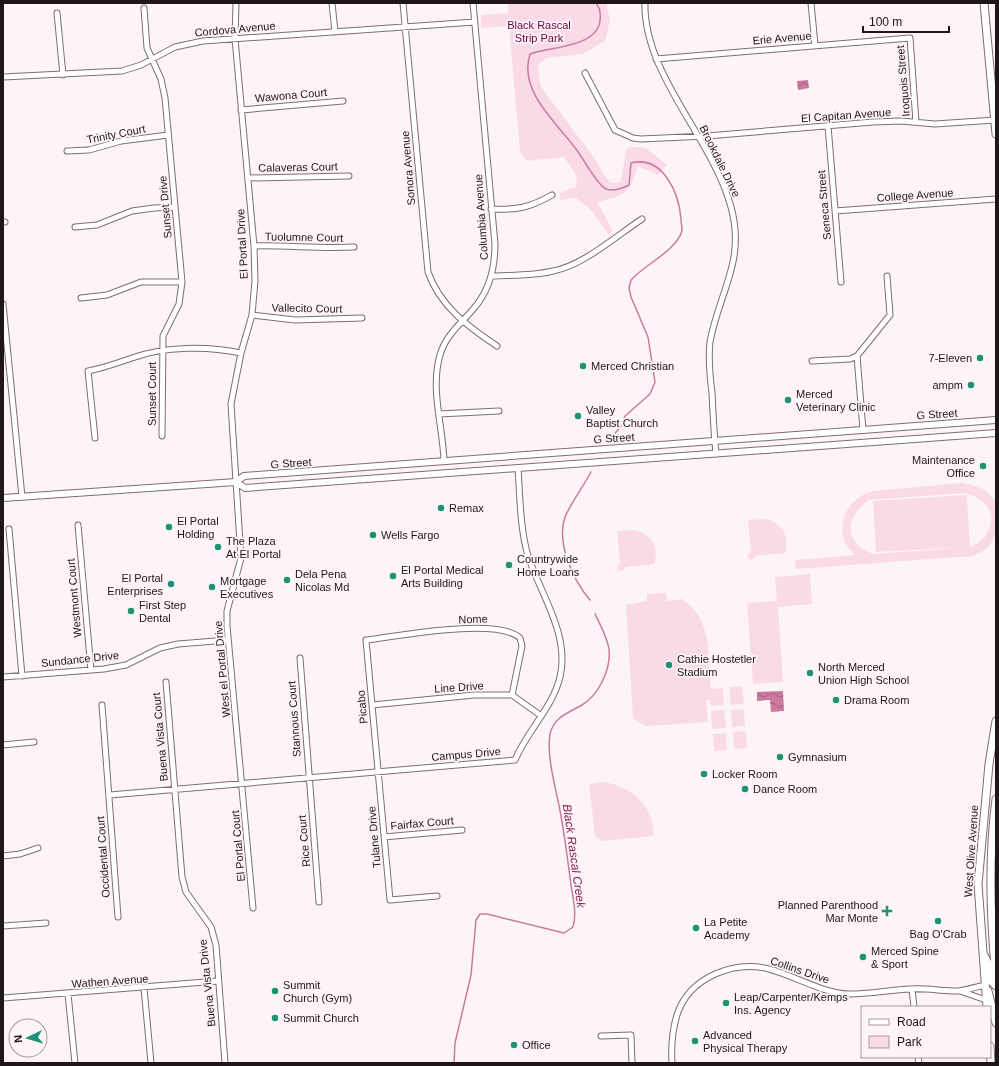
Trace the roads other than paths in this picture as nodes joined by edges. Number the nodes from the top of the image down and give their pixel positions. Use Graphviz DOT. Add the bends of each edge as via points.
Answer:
graph roads {
  1 [pos="236,3"];
  2 [pos="332,3"];
  3 [pos="403,3"];
  4 [pos="473,3"];
  5 [pos="645,3"];
  6 [pos="811,3"];
  7 [pos="984,3"];
  8 [pos="144,8"];
  9 [pos="57,13"];
  10 [pos="475,22"];
  11 [pos="405,27"];
  12 [pos="334,32"];
  13 [pos="910,38"];
  14 [pos="235,39"];
  15 [pos="815,45"];
  16 [pos="151,59"];
  17 [pos="656,59"];
  18 [pos="585,73"];
  19 [pos="63,75"];
  20 [pos="3,77"];
  21 [pos="343,102"];
  22 [pos="241,110"];
  23 [pos="995,120"];
  24 [pos="916,122"];
  25 [pos="828,126"];
  26 [pos="996,134"];
  27 [pos="168,135"];
  28 [pos="698,136"];
  29 [pos="67,151"];
  30 [pos="349,176"];
  31 [pos="248,178"];
  32 [pos="552,195"];
  33 [pos="996,199"];
  34 [pos="175,207"];
  35 [pos="491,209"];
  36 [pos="835,211"];
  37 [pos="642,219"];
  38 [pos="75,227"];
  39 [pos="254,246"];
  40 [pos="354,247"];
  41 [pos="492,276"];
  42 [pos="887,276"];
  43 [pos="182,282"];
  44 [pos="841,282"];
  45 [pos="81,298"];
  46 [pos="3,304"];
  47 [pos="252,315"];
  48 [pos="362,318"];
  49 [pos="462,321"];
  50 [pos="497,346"];
  51 [pos="162,352"];
  52 [pos="241,353"];
  53 [pos="857,356"];
  54 [pos="812,361"];
  55 [pos="499,410"];
  56 [pos="439,414"];
  57 [pos="996,420"];
  58 [pos="863,430"];
  59 [pos="996,433"];
  60 [pos="162,436"];
  61 [pos="95,438"];
  62 [pos="715,441"];
  63 [pos="864,443"];
  64 [pos="716,454"];
  65 [pos="444,461"];
  66 [pos="518,468"];
  67 [pos="236,482"];
  68 [pos="22,497"];
  69 [pos="3,498"];
  70 [pos="78,525"];
  71 [pos="9,529"];
  72 [pos="228,640"];
  73 [pos="366,640"];
  74 [pos="300,658"];
  75 [pos="91,670"];
  76 [pos="22,676"];
  77 [pos="3,677"];
  78 [pos="166,682"];
  79 [pos="512,695"];
  80 [pos="102,705"];
  81 [pos="372,705"];
  82 [pos="540,715"];
  83 [pos="996,721"];
  84 [pos="34,742"];
  85 [pos="3,745"];
  86 [pos="379,772"];
  87 [pos="308,778"];
  88 [pos="243,783"];
  89 [pos="175,789"];
  90 [pos="110,795"];
  91 [pos="996,799"];
  92 [pos="462,830"];
  93 [pos="384,837"];
  94 [pos="38,848"];
  95 [pos="3,856"];
  96 [pos="437,896"];
  97 [pos="319,902"];
  98 [pos="253,908"];
  99 [pos="118,917"];
  100 [pos="46,923"];
  101 [pos="3,926"];
  102 [pos="982,951"];
  103 [pos="996,977"];
  104 [pos="218,981"];
  105 [pos="985,985"];
  106 [pos="996,986"];
  107 [pos="144,988"];
  108 [pos="912,989"];
  109 [pos="960,991"];
  110 [pos="68,994"];
  111 [pos="3,998"];
  112 [pos="986,1003"];
  113 [pos="914,1006"];
  114 [pos="996,1023"];
  115 [pos="601,1036"];
  116 [pos="74,1063"];
  117 [pos="151,1063"];
  118 [pos="225,1063"];
  119 [pos="632,1063"];
  120 [pos="672,1063"];
  1 -- 14 [label="street, El Portal Drive"];
  2 -- 12 [label="street"];
  3 -- 11 [label="street, Sonora Avenue"];
  4 -- 10 [label="street, Columbia Avenue"];
  5 -- 17 [label="street, Brookdale Drive" via="646,26"];
  6 -- 15 [label="street"];
  7 -- 23 [label="main road"];
  8 -- 16 [label="street, Sunset Drive" via="147,48"];
  9 -- 19 [label="street"];
  10 -- 11 [label="street, Cordova Avenue"];
  10 -- 35 [label="street, Columbia Avenue"];
  11 -- 12 [label="street, Cordova Avenue"];
  11 -- 49 [label="street, Sonora Avenue" via="426,262 438,294"];
  12 -- 14 [label="street, Cordova Avenue"];
  13 -- 15 [label="street, Erie Avenue"];
  13 -- 24 [label="street, Iroquois Street"];
  14 -- 16 [label="street, Cordova Avenue" via="189,43"];
  14 -- 22 [label="street, El Portal Drive"];
  15 -- 17 [label="street, Erie Avenue"];
  16 -- 19 [label="street, Cordova Avenue" via="122,71"];
  16 -- 27 [label="street, Sunset Drive" via="164,89"];
  17 -- 28 [label="street, Brookdale Drive"];
  18 -- 28 [label="street, El Capitan Avenue" via="616,130 641,139"];
  19 -- 20 [label="street, Cordova Avenue"];
  21 -- 22 [label="street, Wawona Court"];
  22 -- 31 [label="street, El Portal Drive"];
  23 -- 24 [label="street, El Capitan Avenue" via="935,124"];
  23 -- 26 [label="main road"];
  24 -- 25 [label="street, El Capitan Avenue"];
  25 -- 28 [label="street, El Capitan Avenue"];
  25 -- 36 [label="street, Seneca Street"];
  27 -- 29 [label="street, Trinity Court" via="121,141 89,150"];
  27 -- 34 [label="street, Sunset Drive"];
  28 -- 62 [label="street, Brookdale Drive" via="732,207 736,234 735,255 710,344"];
  30 -- 31 [label="street, Calaveras Court"];
  31 -- 39 [label="street, El Portal Drive"];
  32 -- 35 [label="street" via="526,208"];
  33 -- 36 [label="street, College Avenue"];
  34 -- 38 [label="street" via="132,211 97,225"];
  34 -- 43 [label="street, Sunset Drive"];
  35 -- 41 [label="street, Columbia Avenue" via="495,253"];
  36 -- 44 [label="street, Seneca Street"];
  37 -- 41 [label="street" via="565,268 540,273"];
  39 -- 40 [label="street, Tuolumne Court"];
  39 -- 47 [label="street, El Portal Drive" via="255,281"];
  41 -- 49 [label="street, Columbia Avenue" via="480,300"];
  42 -- 53 [label="street" via="890,315"];
  43 -- 45 [label="street" via="141,282 107,295"];
  43 -- 51 [label="street, Sunset Drive" via="179,304 163,336"];
  46 -- 68 [label="street"];
  47 -- 48 [label="street, Vallecito Court" via="302,320"];
  47 -- 52 [label="street, El Portal Drive"];
  49 -- 50 [label="street, Sonora Avenue"];
  49 -- 56 [label="street, Columbia Avenue" via="444,342 439,356"];
  51 -- 52 [label="street" via="214,349"];
  51 -- 60 [label="street, Sunset Court"];
  51 -- 61 [label="street" via="88,371"];
  52 -- 67 [label="street, El Portal Drive" via="231,404"];
  53 -- 54 [label="street" via="850,359"];
  53 -- 58 [label="street"];
  55 -- 56 [label="street"];
  56 -- 65 [label="street, Columbia Avenue"];
  57 -- 58 [label="street, G Street"];
  58 -- 62 [label="street, G Street"];
  58 -- 63 [label="street"];
  59 -- 63 [label="street, G Street"];
  62 -- 64 [label="street, Brookdale Drive"];
  62 -- 65 [label="street, G Street"];
  63 -- 64 [label="street, G Street"];
  64 -- 66 [label="street, G Street"];
  65 -- 67 [label="street, G Street" via="244,476"];
  66 -- 67 [label="street, G Street" via="245,488"];
  66 -- 82 [label="street, Campus Drive" via="526,544 561,643 562,663 558,683 553,696"];
  67 -- 68 [label="street, G Street"];
  67 -- 72 [label="street, West el Portal Drive" via="240,558 228,611"];
  68 -- 69 [label="street, G Street"];
  70 -- 75 [label="street, Westmont Court"];
  71 -- 76 [label="street"];
  72 -- 75 [label="street, Sundance Drive" via="178,644 160,648 126,665"];
  72 -- 88 [label="street, West el Portal Drive"];
  73 -- 79 [label="street, Nome" via="485,628 509,630 520,638 522,646"];
  73 -- 81 [label="street, Picabo"];
  74 -- 87 [label="street, Stannous Court"];
  75 -- 76 [label="street, Sundance Drive"];
  76 -- 77 [label="street, Sundance Drive"];
  78 -- 89 [label="street, Buena Vista Court"];
  79 -- 81 [label="street, Line Drive"];
  79 -- 82 [label="street"];
  80 -- 90 [label="street, Occidental Court"];
  81 -- 86 [label="street, Picabo"];
  82 -- 86 [label="street, Campus Drive" via="515,760"];
  83 -- 102 [label="main road, West Olive Avenue" via="989,764 978,884"];
  84 -- 85 [label="street"];
  86 -- 87 [label="street, Campus Drive"];
  86 -- 93 [label="street, Tulane Drive"];
  87 -- 88 [label="street, Campus Drive"];
  87 -- 97 [label="street, Rice Court"];
  88 -- 89 [label="street, Campus Drive"];
  88 -- 98 [label="street, El Portal Court"];
  89 -- 90 [label="street, Campus Drive"];
  89 -- 104 [label="street, Buena Vista Drive" via="182,877 186,892 211,927 216,945"];
  90 -- 99 [label="street, Occidental Court"];
  91 -- 103 [label="main road, West Olive Avenue" via="992,828 990,894"];
  92 -- 93 [label="street, Fairfax Court"];
  93 -- 96 [label="street, Tulane Drive" via="390,900"];
  94 -- 95 [label="street"];
  100 -- 101 [label="street"];
  102 -- 105 [label="main road, West Olive Avenue"];
  102 -- 106 [label="main road" via="988,963 990,980"];
  104 -- 107 [label="street, Wathen Avenue"];
  104 -- 118 [label="street, Buena Vista Drive"];
  105 -- 109 [label="street, Collins Drive"];
  105 -- 112 [label="main road, West Olive Avenue"];
  105 -- 114 [label="main road" via="990,995"];
  107 -- 110 [label="street, Wathen Avenue"];
  107 -- 117 [label="street"];
  108 -- 109 [label="street, Collins Drive"];
  108 -- 113 [label="street"];
  108 -- 120 [label="street, Collins Drive" via="848,994 830,991 768,969 736,967 722,971 690,992 680,1008 673,1030"];
  109 -- 112 [label="street, Collins Drive"];
  110 -- 111 [label="street, Wathen Avenue"];
  110 -- 116 [label="street"];
  115 -- 119 [label="street" via="631,1035"];
}
